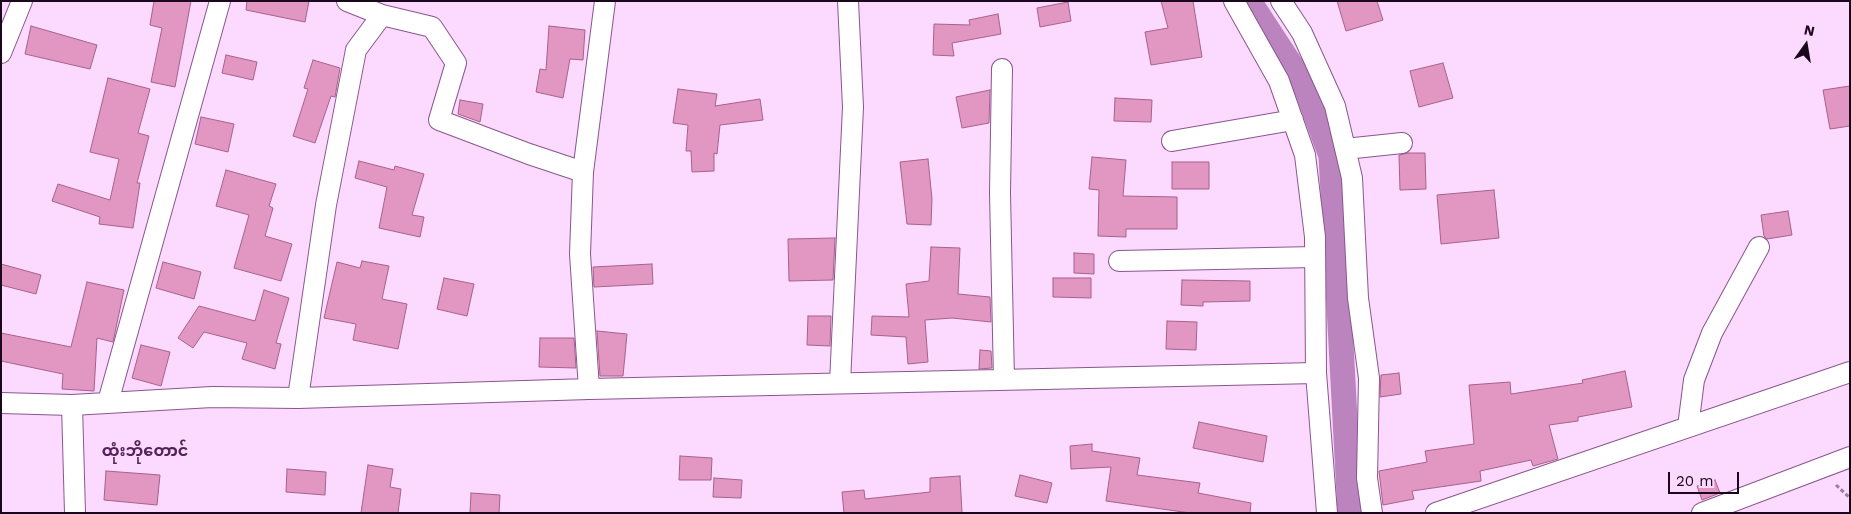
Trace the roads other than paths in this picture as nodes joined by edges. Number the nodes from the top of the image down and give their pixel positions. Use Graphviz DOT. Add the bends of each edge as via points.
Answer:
graph roads {
  1 [pos="22,1"];
  2 [pos="220,1"];
  3 [pos="347,1"];
  4 [pos="605,1"];
  5 [pos="848,1"];
  6 [pos="1234,1"];
  7 [pos="1281,1"];
  8 [pos="382,15"];
  9 [pos="1,53"];
  10 [pos="1002,69"];
  11 [pos="1293,120"];
  12 [pos="1172,141"];
  13 [pos="1402,143"];
  14 [pos="1345,149"];
  15 [pos="583,172"];
  16 [pos="1759,247"];
  17 [pos="1315,257"];
  18 [pos="1119,261"];
  19 [pos="1850,372"];
  20 [pos="1316,373"];
  21 [pos="1004,380"];
  22 [pos="840,384"];
  23 [pos="589,389"];
  24 [pos="298,398"];
  25 [pos="108,402"];
  26 [pos="1,403"];
  27 [pos="73,422"];
  28 [pos="1688,427"];
  29 [pos="1850,457"];
  30 [pos="75,513"];
  31 [pos="1327,513"];
  32 [pos="1372,513"];
  33 [pos="1436,513"];
  34 [pos="1702,513"];
  1 -- 9 [label="street"];
  2 -- 25 [label="street"];
  3 -- 8 [label="street"];
  4 -- 15 [label="street"];
  5 -- 22 [label="street" via="852,107"];
  6 -- 11 [label="street" via="1279,81"];
  7 -- 14 [label="street" via="1302,32 1335,106"];
  8 -- 15 [label="street" via="432,27 456,63 439,120"];
  8 -- 24 [label="street" via="356,50 326,205"];
  10 -- 21 [label="street" via="1000,193"];
  11 -- 12 [label="street"];
  11 -- 17 [label="street" via="1305,155"];
  13 -- 14 [label="street"];
  14 -- 32 [label="street" via="1352,178 1358,298 1369,378 1367,478"];
  15 -- 23 [label="street" via="580,254"];
  16 -- 28 [label="street" via="1712,333 1694,380"];
  17 -- 18 [label="street"];
  17 -- 20 [label="street"];
  19 -- 28 [label="street"];
  20 -- 21 [label="street"];
  20 -- 31 [label="street"];
  21 -- 22 [label="street"];
  22 -- 23 [label="street"];
  23 -- 24 [label="street"];
  24 -- 25 [label="street" via="212,397"];
  25 -- 27 [label="street"];
  26 -- 27 [label="street"];
  27 -- 30 [label="street"];
  28 -- 33 [label="street"];
  29 -- 34 [label="street"];
}
